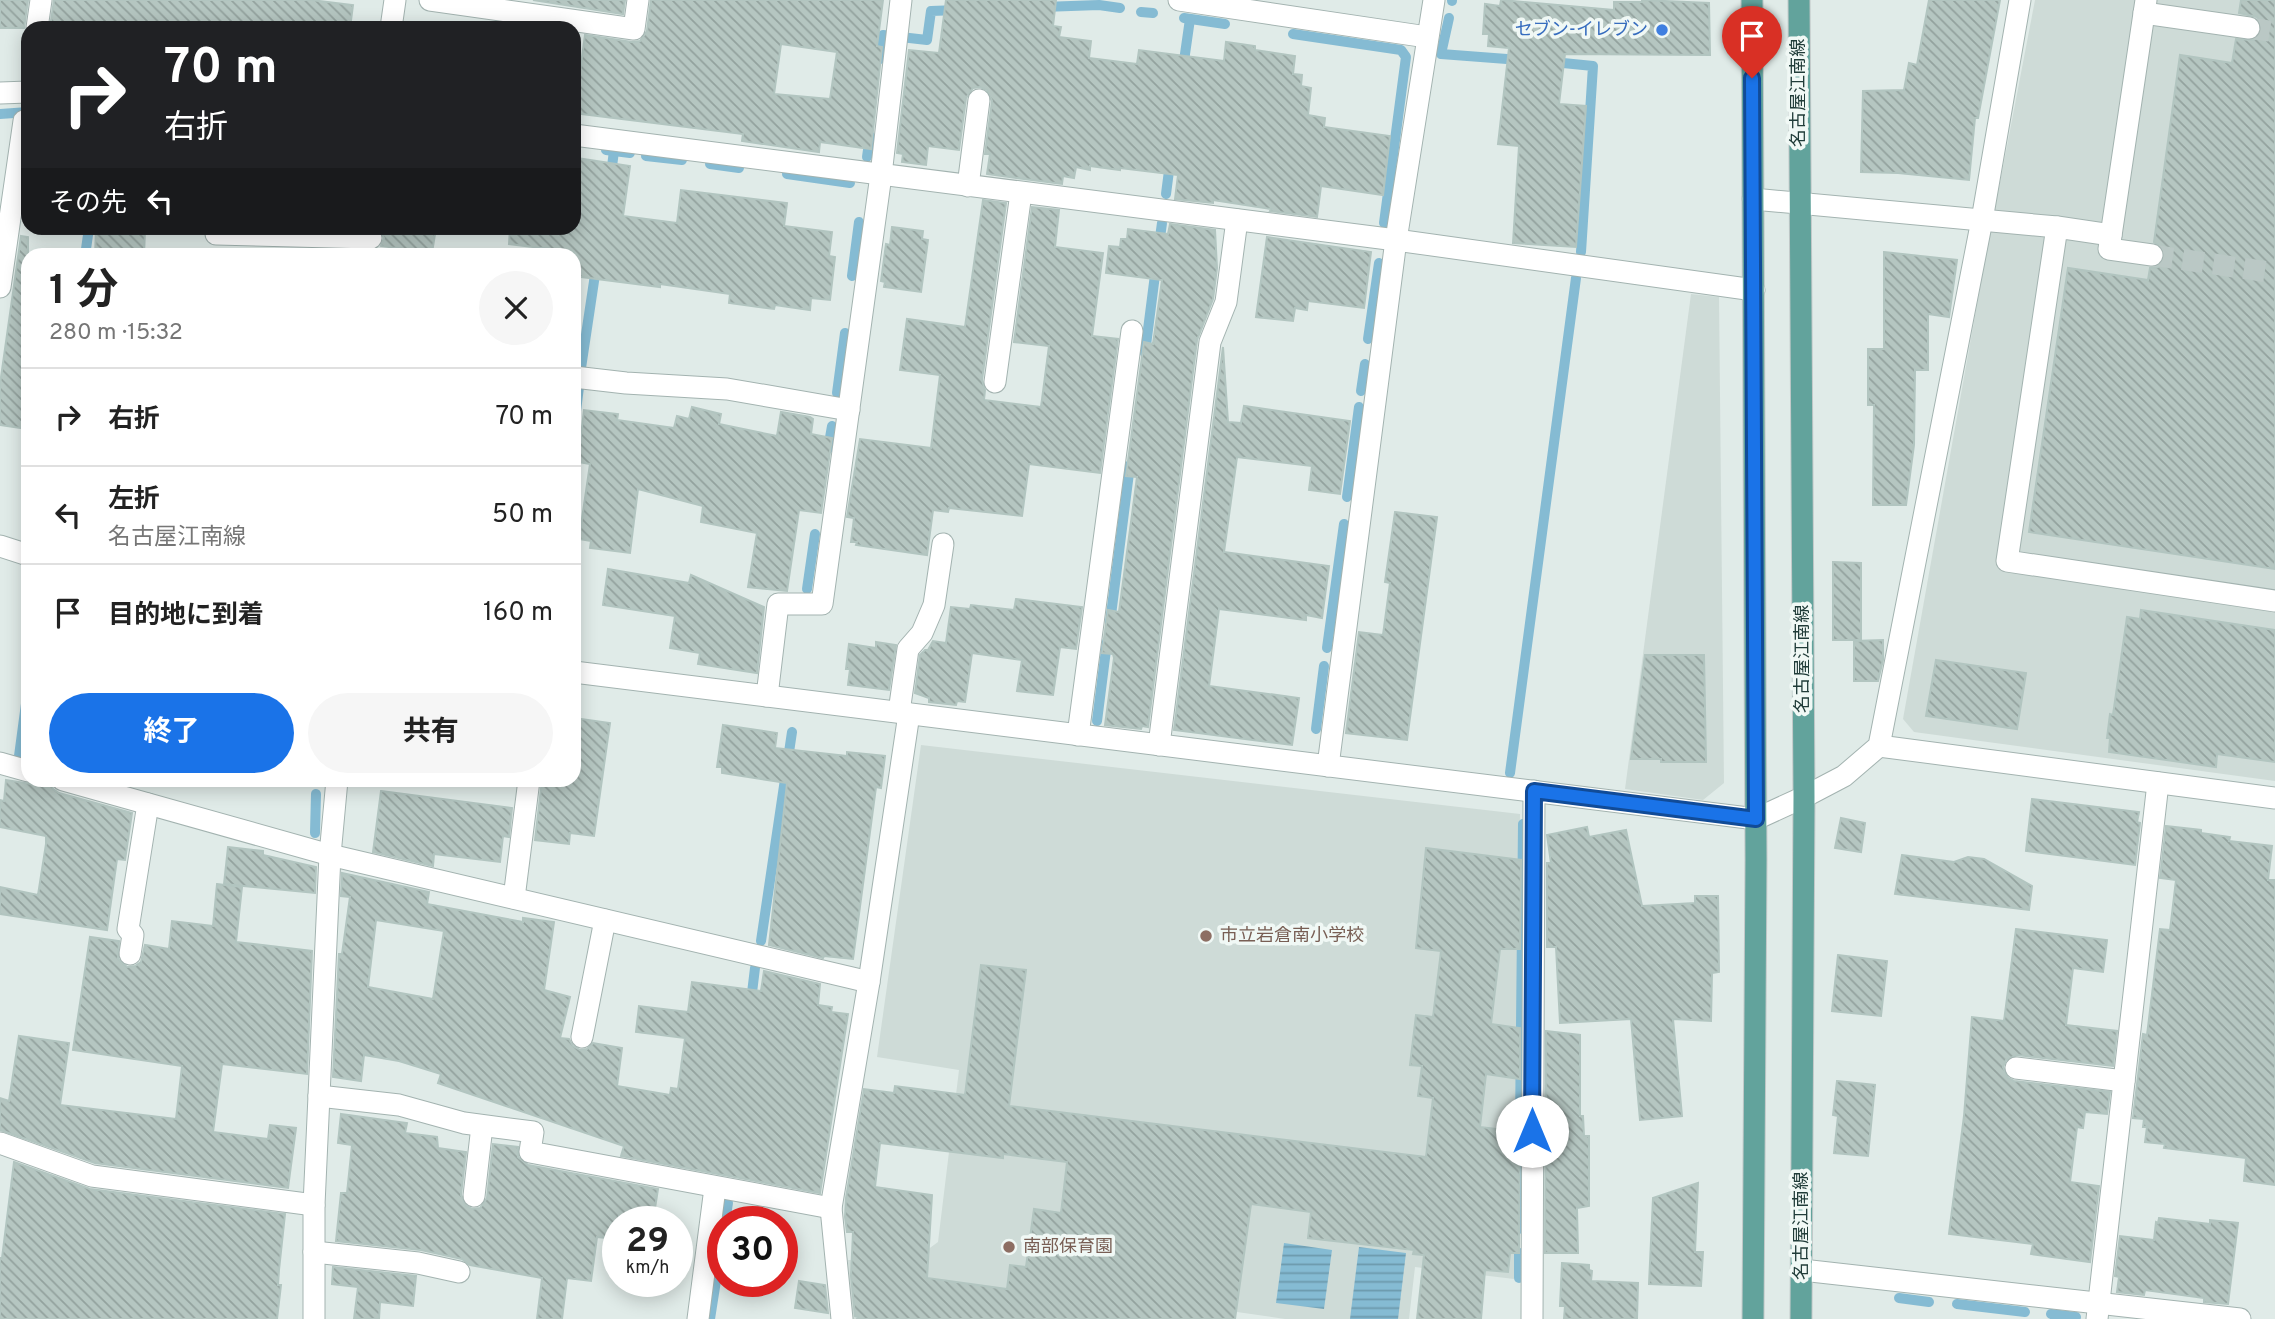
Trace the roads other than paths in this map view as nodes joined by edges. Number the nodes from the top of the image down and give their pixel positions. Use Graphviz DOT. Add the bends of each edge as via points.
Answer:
graph roads {
  1 [pos="41,0"];
  2 [pos="395,0"];
  3 [pos="430,0"];
  4 [pos="638,0"];
  5 [pos="901,0"];
  6 [pos="1179,0"];
  7 [pos="1434,0"];
  8 [pos="1752,0"];
  9 [pos="1798,0"];
  10 [pos="2020,0"];
  11 [pos="2145,6"];
  12 [pos="38,21"];
  13 [pos="392,21"];
  14 [pos="578,21"];
  15 [pos="581,21"];
  16 [pos="2249,28"];
  17 [pos="1427,37"];
  18 [pos="21,92"];
  19 [pos="0,93"];
  20 [pos="979,100"];
  21 [pos="581,136"];
  22 [pos="21,142"];
  23 [pos="881,174"];
  24 [pos="968,186"];
  25 [pos="1021,193"];
  26 [pos="1753,199"];
  27 [pos="1800,203"];
  28 [pos="1237,220"];
  29 [pos="1982,220"];
  30 [pos="2057,227"];
  31 [pos="242,235"];
  32 [pos="2111,235"];
  33 [pos="371,240"];
  34 [pos="1396,240"];
  35 [pos="2152,255"];
  36 [pos="0,287"];
  37 [pos="1754,289"];
  38 [pos="1132,331"];
  39 [pos="581,378"];
  40 [pos="995,382"];
  41 [pos="849,410"];
  42 [pos="943,544"];
  43 [pos="0,546"];
  44 [pos="21,553"];
  45 [pos="2275,601"];
  46 [pos="581,674"];
  47 [pos="767,696"];
  48 [pos="904,713"];
  49 [pos="1078,735"];
  50 [pos="1159,745"];
  51 [pos="1879,746"];
  52 [pos="0,763"];
  53 [pos="1328,766"];
  54 [pos="21,769"];
  55 [pos="2158,783"];
  56 [pos="87,787"];
  57 [pos="336,787"];
  58 [pos="528,787"];
  59 [pos="1534,791"];
  60 [pos="1804,797"];
  61 [pos="2275,798"];
  62 [pos="148,804"];
  63 [pos="1756,819"];
  64 [pos="330,855"];
  65 [pos="514,898"];
  66 [pos="604,920"];
  67 [pos="130,954"];
  68 [pos="869,982"];
  69 [pos="582,1037"];
  70 [pos="2016,1068"];
  71 [pos="2124,1081"];
  72 [pos="319,1096"];
  73 [pos="482,1125"];
  74 [pos="0,1143"];
  75 [pos="716,1188"];
  76 [pos="474,1196"];
  77 [pos="314,1205"];
  78 [pos="831,1208"];
  79 [pos="314,1252"];
  80 [pos="1802,1270"];
  81 [pos="459,1272"];
  82 [pos="2098,1311"];
  83 [pos="314,1319"];
  84 [pos="698,1319"];
  85 [pos="842,1319"];
  86 [pos="1532,1319"];
  87 [pos="1753,1319"];
  88 [pos="1801,1319"];
  89 [pos="2240,1319"];
  1 -- 12 [label="street"];
  2 -- 13 [label="street"];
  3 -- 14 [label="street"];
  4 -- 15 [label="street" via="634,29"];
  5 -- 23 [label="street"];
  6 -- 17 [label="street"];
  7 -- 17 [label="street"];
  8 -- 26 [label="main road"];
  9 -- 27 [label="main road, 名古屋江南線"];
  10 -- 29 [label="street"];
  11 -- 16 [label="street"];
  11 -- 32 [label="street"];
  17 -- 34 [label="street"];
  18 -- 19 [label="street"];
  20 -- 24 [label="street"];
  21 -- 23 [label="street"];
  22 -- 36 [label="street"];
  23 -- 24 [label="street"];
  23 -- 41 [label="street"];
  24 -- 25 [label="street"];
  25 -- 28 [label="street"];
  25 -- 40 [label="street"];
  26 -- 27 [label="street"];
  26 -- 37 [label="main road"];
  27 -- 29 [label="street"];
  27 -- 60 [label="main road, 名古屋江南線"];
  28 -- 34 [label="street"];
  28 -- 50 [label="street" via="1226,302 1210,342"];
  29 -- 30 [label="street"];
  29 -- 51 [label="street"];
  30 -- 32 [label="street"];
  30 -- 45 [label="street" via="2007,561"];
  31 -- 33 [label="street"];
  32 -- 35 [label="street" via="2109,248"];
  34 -- 37 [label="street"];
  34 -- 53 [label="street"];
  37 -- 63 [label="main road"];
  38 -- 49 [label="street"];
  39 -- 41 [label="street" via="727,389"];
  41 -- 47 [label="street" via="822,604 778,604"];
  42 -- 48 [label="street" via="934,605 922,633 908,649"];
  43 -- 44 [label="street"];
  46 -- 47 [label="street"];
  47 -- 48 [label="street"];
  48 -- 49 [label="street"];
  48 -- 68 [label="street"];
  49 -- 50 [label="street"];
  50 -- 53 [label="street"];
  51 -- 55 [label="street"];
  51 -- 60 [label="street" via="1844,776"];
  52 -- 54 [label="street"];
  53 -- 59 [label="street"];
  55 -- 61 [label="street"];
  55 -- 71 [label="street"];
  56 -- 62 [label="street"];
  57 -- 64 [label="street"];
  58 -- 65 [label="street"];
  59 -- 63 [label="street"];
  59 -- 86 [label="street"];
  60 -- 63 [label="street"];
  60 -- 80 [label="main road, 名古屋江南線"];
  62 -- 64 [label="street"];
  62 -- 67 [label="street" via="128,929 133,935"];
  63 -- 87 [label="main road"];
  64 -- 65 [label="street"];
  64 -- 72 [label="street"];
  65 -- 66 [label="street"];
  66 -- 68 [label="street"];
  66 -- 69 [label="street"];
  68 -- 78 [label="street"];
  70 -- 71 [label="street"];
  71 -- 82 [label="street"];
  72 -- 73 [label="street" via="399,1105"];
  72 -- 77 [label="street"];
  73 -- 75 [label="street" via="533,1132 530,1152"];
  73 -- 76 [label="street"];
  74 -- 77 [label="street" via="92,1176"];
  75 -- 78 [label="street"];
  75 -- 84 [label="street"];
  77 -- 79 [label="street"];
  78 -- 85 [label="street"];
  79 -- 81 [label="street" via="418,1262"];
  79 -- 83 [label="street"];
  80 -- 82 [label="street"];
  80 -- 88 [label="main road, 名古屋江南線"];
  82 -- 89 [label="street"];
}
